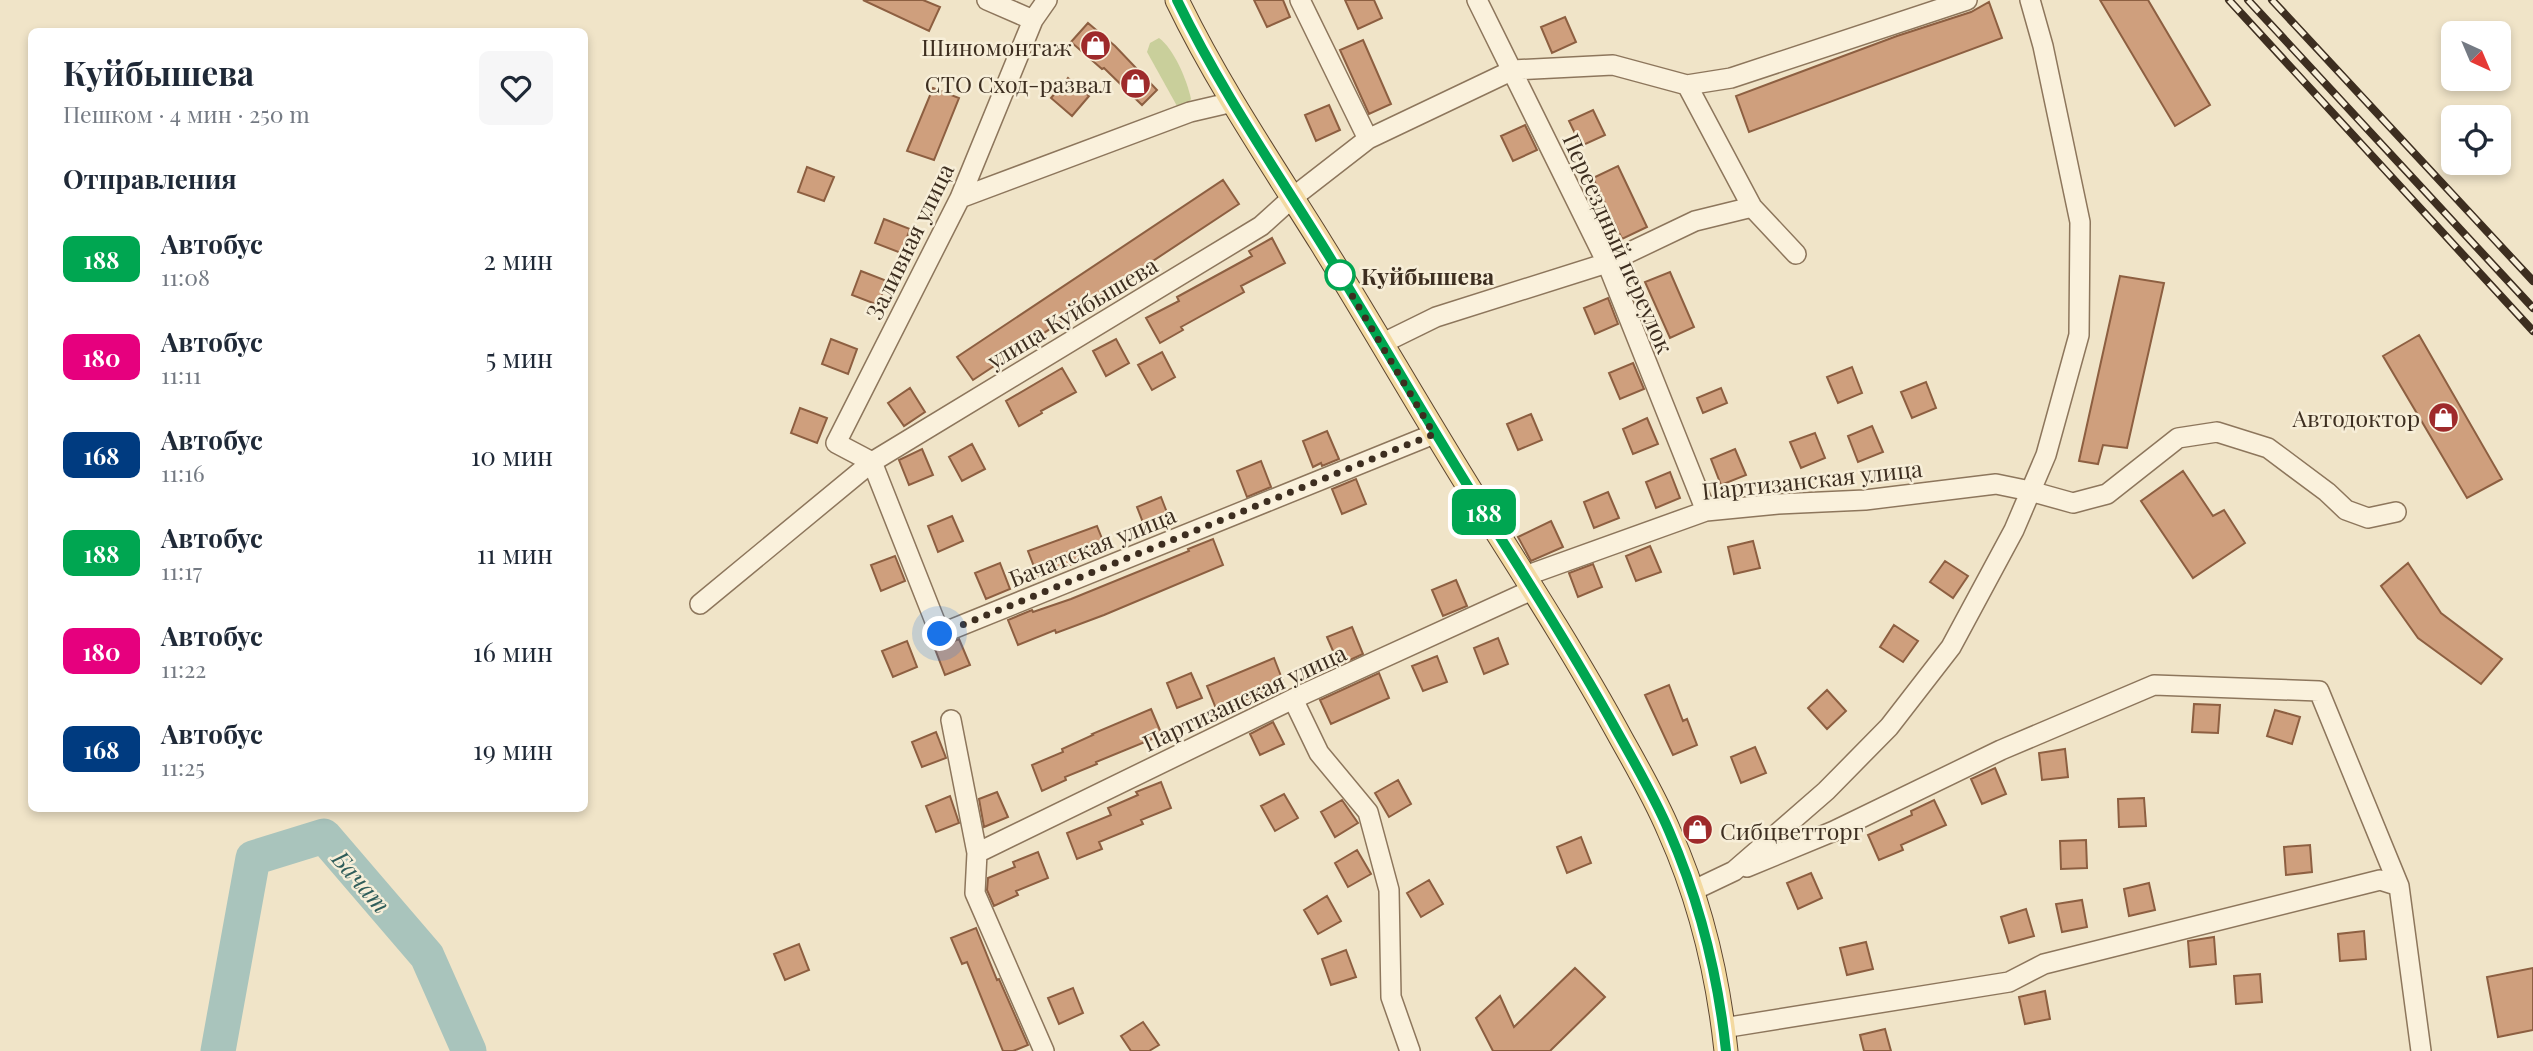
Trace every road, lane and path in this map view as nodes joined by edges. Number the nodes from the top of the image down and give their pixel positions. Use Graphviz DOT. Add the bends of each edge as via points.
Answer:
graph roads {
  1 [pos="987,0"];
  2 [pos="1047,0"];
  3 [pos="1177,0"];
  4 [pos="1300,0"];
  5 [pos="1477,0"];
  6 [pos="1967,0"];
  7 [pos="2030,0"];
  8 [pos="1033,20"];
  9 [pos="1513,70"];
  10 [pos="1687,85"];
  11 [pos="1233,102"];
  12 [pos="1368,139"];
  13 [pos="960,198"];
  14 [pos="1292,198"];
  15 [pos="1752,207"];
  16 [pos="1796,254"];
  17 [pos="1607,263"];
  18 [pos="1381,344"];
  19 [pos="1434,434"];
  20 [pos="872,462"];
  21 [pos="2030,491"];
  22 [pos="1706,511"];
  23 [pos="2396,512"];
  24 [pos="1529,583"];
  25 [pos="700,604"];
  26 [pos="1293,699"];
  27 [pos="951,720"];
  28 [pos="976,852"];
  29 [pos="2399,886"];
  30 [pos="1697,888"];
  31 [pos="1723,1028"];
  32 [pos="1044,1051"];
  33 [pos="1410,1051"];
  34 [pos="1726,1051"];
  35 [pos="2421,1051"];
  1 -- 8 [label="street"];
  2 -- 8 [label="street, Заливная улица"];
  3 -- 11 [label="main road"];
  4 -- 12 [label="street"];
  5 -- 9 [label="street, Переездный переулок"];
  6 -- 10 [label="street" via="1731,78"];
  7 -- 21 [label="street" via="2080,222 2079,335 2046,455"];
  8 -- 13 [label="street, Заливная улица"];
  9 -- 10 [label="street" via="1613,65"];
  9 -- 12 [label="street, улица Куйбышева"];
  9 -- 17 [label="street, Переездный переулок"];
  10 -- 15 [label="street"];
  11 -- 13 [label="street" via="1190,112"];
  11 -- 14 [label="main road"];
  12 -- 14 [label="street, улица Куйбышева"];
  13 -- 20 [label="street, Заливная улица" via="836,443"];
  14 -- 18 [label="main road"];
  14 -- 20 [label="street, улица Куйбышева" via="1261,226"];
  15 -- 16 [label="street"];
  15 -- 17 [label="street" via="1695,221"];
  17 -- 18 [label="street" via="1436,317"];
  17 -- 22 [label="street, Переездный переулок"];
  18 -- 19 [label="main road"];
  19 -- 20 [label="street, Бачатская улица" via="940,634"];
  19 -- 24 [label="main road"];
  20 -- 25 [label="street, улица Куйбышева"];
  21 -- 22 [label="street, Партизанская улица" via="1996,484 1865,500"];
  21 -- 23 [label="street, Партизанская улица" via="2073,503 2107,494 2178,438 2217,432 2268,448 2346,510 2368,519"];
  21 -- 30 [label="street" via="1951,647 1889,727 1826,791 1734,871"];
  22 -- 24 [label="street, Партизанская улица"];
  24 -- 26 [label="street, Партизанская улица"];
  24 -- 30 [label="main road" via="1597,694"];
  26 -- 28 [label="street, Партизанская улица"];
  26 -- 33 [label="street" via="1319,753 1368,812 1389,890 1391,997"];
  27 -- 28 [label="street"];
  28 -- 32 [label="street" via="975,893"];
  29 -- 30 [label="street" via="2319,691 2154,685 2001,750 1835,831"];
  29 -- 31 [label="street" via="2380,880 2044,964 2009,982"];
  29 -- 35 [label="street"];
  30 -- 31 [label="main road"];
  31 -- 34 [label="main road"];
}
